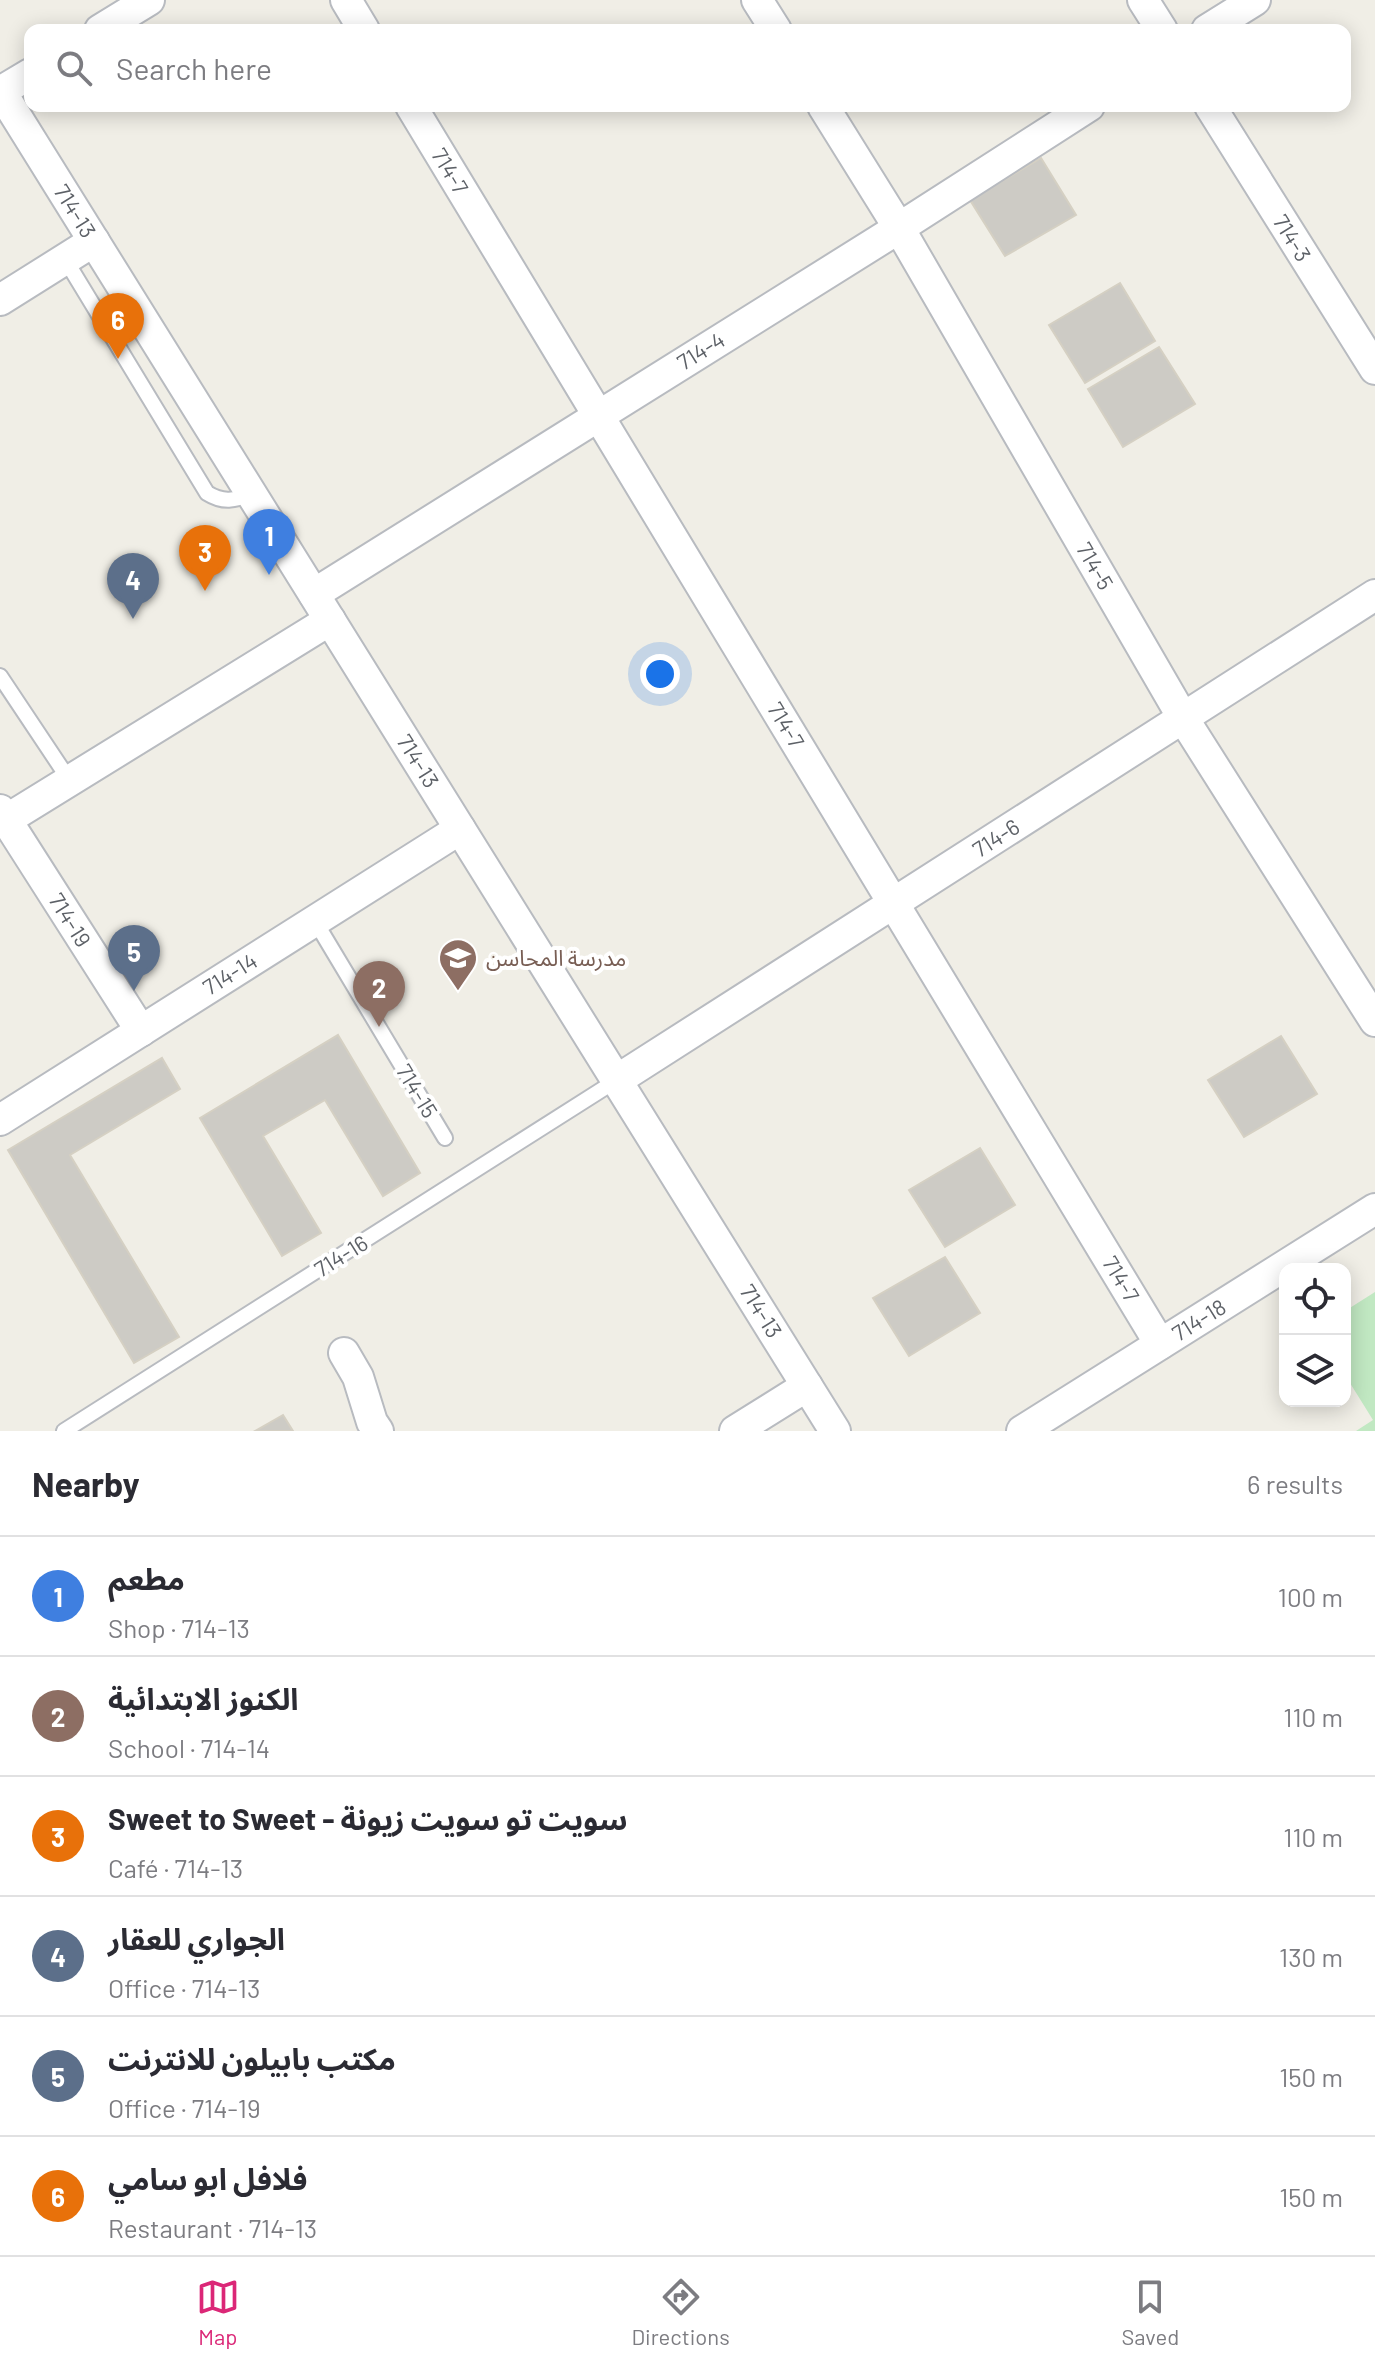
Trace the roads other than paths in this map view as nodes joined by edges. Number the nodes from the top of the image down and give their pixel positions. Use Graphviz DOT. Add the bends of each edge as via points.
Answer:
graph roads {
  1 [pos="149,0"];
  2 [pos="346,0"];
  3 [pos="757,0"];
  4 [pos="1143,0"];
  5 [pos="1255,0"];
  6 [pos="110,24"];
  7 [pos="360,24"];
  8 [pos="772,24"];
  9 [pos="1158,24"];
  10 [pos="1217,24"];
  11 [pos="24,78"];
  12 [pos="0,92"];
  13 [pos="415,112"];
  14 [pos="827,112"];
  15 [pos="1080,112"];
  16 [pos="1214,112"];
  17 [pos="899,228"];
  18 [pos="94,241"];
  19 [pos="65,259"];
  20 [pos="0,300"];
  21 [pos="1375,369"];
  22 [pos="598,415"];
  23 [pos="251,493"];
  24 [pos="314,594"];
  25 [pos="1375,595"];
  26 [pos="330,620"];
  27 [pos="0,676"];
  28 [pos="1183,718"];
  29 [pos="70,781"];
  30 [pos="3,815"];
  31 [pos="460,829"];
  32 [pos="894,904"];
  33 [pos="315,921"];
  34 [pos="1375,1021"];
  35 [pos="141,1031"];
  36 [pos="617,1080"];
  37 [pos="0,1120"];
  38 [pos="445,1138"];
  39 [pos="1375,1209"];
  40 [pos="1160,1344"];
  41 [pos="344,1353"];
  42 [pos="807,1386"];
  43 [pos="64,1431"];
  44 [pos="378,1431"];
  45 [pos="735,1431"];
  46 [pos="835,1431"];
  47 [pos="1022,1431"];
  1 -- 6 [label="street"];
  2 -- 7 [label="street"];
  3 -- 8 [label="street"];
  4 -- 9 [label="street"];
  5 -- 10 [label="street"];
  11 -- 12 [label="street"];
  12 -- 18 [label="street, 714-13"];
  13 -- 22 [label="street, 714-7"];
  14 -- 17 [label="street, 714-5"];
  15 -- 17 [label="street, 714-4"];
  16 -- 21 [label="street, 714-3"];
  17 -- 22 [label="street, 714-4"];
  17 -- 28 [label="street, 714-5"];
  18 -- 19 [label="street"];
  18 -- 23 [label="street, 714-13"];
  19 -- 20 [label="street"];
  19 -- 23 [label="lane" via="207,493 235,501"];
  22 -- 24 [label="street, 714-4"];
  22 -- 32 [label="street, 714-7"];
  23 -- 24 [label="street, 714-13"];
  24 -- 26 [label="street, 714-13"];
  25 -- 28 [label="street, 714-6"];
  26 -- 29 [label="street"];
  26 -- 31 [label="street, 714-13"];
  27 -- 29 [label="lane"];
  28 -- 32 [label="street, 714-6"];
  28 -- 34 [label="street, 714-5"];
  29 -- 30 [label="street"];
  30 -- 35 [label="street, 714-19"];
  31 -- 33 [label="street, 714-14"];
  31 -- 36 [label="street, 714-13"];
  32 -- 36 [label="street, 714-6"];
  32 -- 40 [label="street, 714-7"];
  33 -- 35 [label="street, 714-14"];
  33 -- 38 [label="lane, 714-15"];
  35 -- 37 [label="street, 714-14"];
  36 -- 42 [label="street, 714-13"];
  36 -- 43 [label="lane, 714-16"];
  39 -- 40 [label="street, 714-18"];
  40 -- 47 [label="street, 714-18"];
  41 -- 44 [label="street"];
  42 -- 45 [label="street"];
  42 -- 46 [label="street, 714-13"];
}
